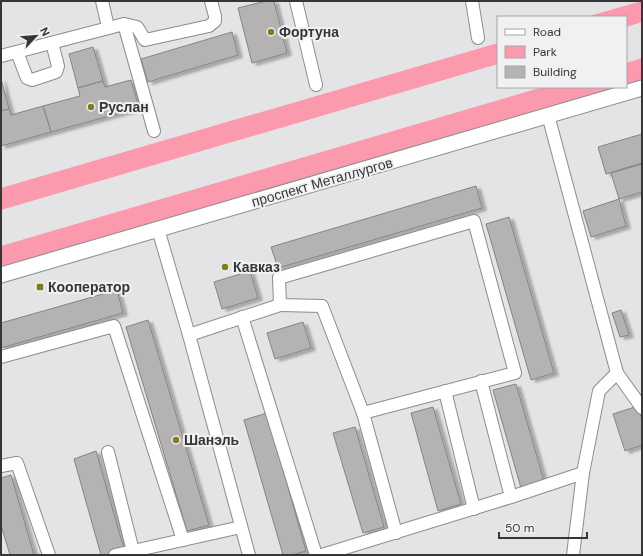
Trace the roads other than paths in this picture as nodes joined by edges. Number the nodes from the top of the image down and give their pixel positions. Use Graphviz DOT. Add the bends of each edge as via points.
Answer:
graph roads {
  1 [pos="102,1"];
  2 [pos="211,1"];
  3 [pos="296,1"];
  4 [pos="472,1"];
  5 [pos="124,24"];
  6 [pos="108,27"];
  7 [pos="478,38"];
  8 [pos="52,43"];
  9 [pos="18,52"];
  10 [pos="1,56"];
  11 [pos="316,85"];
  12 [pos="642,88"];
  13 [pos="548,115"];
  14 [pos="154,131"];
  15 [pos="158,229"];
  16 [pos="1,275"];
  17 [pos="280,305"];
  18 [pos="242,317"];
  19 [pos="189,335"];
  20 [pos="1,358"];
  21 [pos="617,373"];
  22 [pos="481,381"];
  23 [pos="445,391"];
  24 [pos="642,408"];
  25 [pos="363,413"];
  26 [pos="108,452"];
  27 [pos="1,466"];
  28 [pos="583,472"];
  29 [pos="511,497"];
  30 [pos="474,508"];
  31 [pos="241,526"];
  32 [pos="396,532"];
  33 [pos="183,540"];
  34 [pos="132,551"];
  35 [pos="50,555"];
  36 [pos="115,555"];
  37 [pos="249,555"];
  38 [pos="316,555"];
  39 [pos="322,555"];
  40 [pos="573,555"];
  1 -- 6 [label="street"];
  2 -- 5 [label="street" via="215,22 209,26 145,40 137,27"];
  3 -- 11 [label="street"];
  4 -- 7 [label="street"];
  5 -- 6 [label="street"];
  5 -- 14 [label="street"];
  6 -- 8 [label="street"];
  8 -- 9 [label="street"];
  8 -- 9 [label="street" via="58,66 56,72 32,80 27,78"];
  9 -- 10 [label="street"];
  12 -- 13 [label="main road, проспект Металлургов"];
  13 -- 15 [label="main road, проспект Металлургов"];
  13 -- 21 [label="street"];
  15 -- 16 [label="main road, проспект Металлургов"];
  15 -- 19 [label="street"];
  17 -- 18 [label="street"];
  17 -- 22 [label="street" via="279,278 474,221 516,373"];
  17 -- 25 [label="street" via="322,306"];
  18 -- 19 [label="street"];
  18 -- 38 [label="street"];
  19 -- 31 [label="street"];
  20 -- 33 [label="street" via="114,326"];
  21 -- 24 [label="street"];
  21 -- 28 [label="street" via="599,391"];
  22 -- 23 [label="street"];
  22 -- 29 [label="street"];
  23 -- 25 [label="street"];
  23 -- 30 [label="street"];
  25 -- 32 [label="street"];
  26 -- 34 [label="street"];
  27 -- 35 [label="street" via="17,463"];
  28 -- 29 [label="street"];
  28 -- 40 [label="street"];
  29 -- 30 [label="street"];
  30 -- 32 [label="street"];
  31 -- 33 [label="street"];
  31 -- 37 [label="street"];
  32 -- 39 [label="street"];
  33 -- 34 [label="street"];
  34 -- 36 [label="street"];
}
